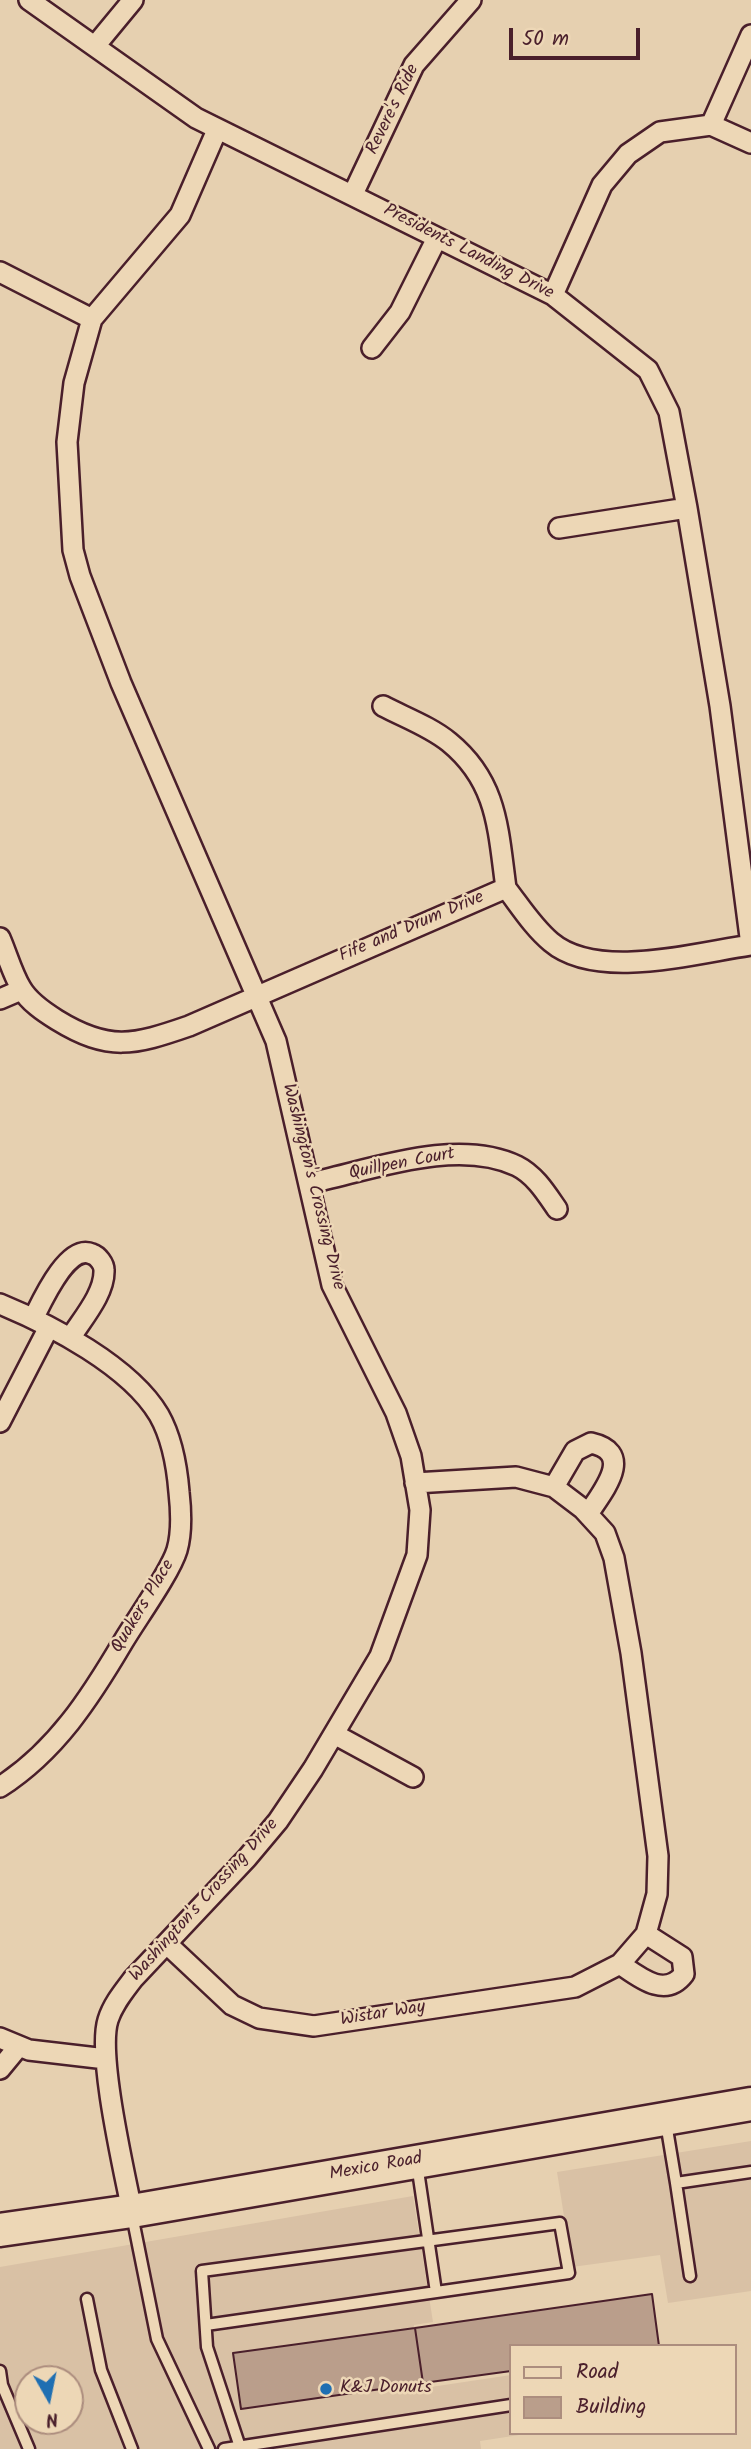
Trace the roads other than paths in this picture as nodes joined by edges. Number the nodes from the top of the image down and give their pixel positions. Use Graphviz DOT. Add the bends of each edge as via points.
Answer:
graph roads {
  1 [pos="29,0"];
  2 [pos="133,0"];
  3 [pos="471,0"];
  4 [pos="751,35"];
  5 [pos="95,46"];
  6 [pos="711,125"];
  7 [pos="218,130"];
  8 [pos="751,143"];
  9 [pos="353,194"];
  10 [pos="437,238"];
  11 [pos="0,272"];
  12 [pos="553,295"];
  13 [pos="92,319"];
  14 [pos="372,348"];
  15 [pos="687,508"];
  16 [pos="559,528"];
  17 [pos="383,706"];
  18 [pos="506,888"];
  19 [pos="0,938"];
  20 [pos="751,945"];
  21 [pos="21,990"];
  22 [pos="258,995"];
  23 [pos="0,999"];
  24 [pos="310,1184"];
  25 [pos="556,1209"];
  26 [pos="0,1304"];
  27 [pos="42,1322"];
  28 [pos="71,1337"];
  29 [pos="0,1422"];
  30 [pos="415,1483"];
  31 [pos="554,1487"];
  32 [pos="588,1514"];
  33 [pos="334,1734"];
  34 [pos="412,1777"];
  35 [pos="0,1787"];
  36 [pos="646,1934"];
  37 [pos="167,1944"];
  38 [pos="620,1964"];
  39 [pos="0,2038"];
  40 [pos="19,2046"];
  41 [pos="106,2059"];
  42 [pos="0,2069"];
  43 [pos="751,2104"];
  44 [pos="665,2118"];
  45 [pos="416,2161"];
  46 [pos="751,2172"];
  47 [pos="676,2183"];
  48 [pos="132,2211"];
  49 [pos="0,2230"];
  50 [pos="429,2238"];
  51 [pos="690,2276"];
  52 [pos="436,2292"];
  53 [pos="87,2299"];
  54 [pos="206,2325"];
  55 [pos="0,2371"];
  56 [pos="510,2405"];
  57 [pos="240,2447"];
  58 [pos="29,2449"];
  59 [pos="132,2449"];
  60 [pos="209,2449"];
  61 [pos="224,2449"];
  1 -- 5 [label="street, Presidents Landing Drive"];
  2 -- 5 [label="street"];
  3 -- 9 [label="street, Revere's Ride" via="414,65"];
  4 -- 6 [label="street"];
  5 -- 7 [label="street, Presidents Landing Drive"];
  6 -- 8 [label="street"];
  6 -- 12 [label="street" via="660,132 628,153 602,185"];
  7 -- 9 [label="street, Presidents Landing Drive"];
  7 -- 13 [label="street, Washington's Crossing Drive" via="180,215"];
  9 -- 10 [label="street, Presidents Landing Drive"];
  10 -- 12 [label="street, Presidents Landing Drive"];
  10 -- 14 [label="street" via="400,312"];
  11 -- 13 [label="street"];
  12 -- 15 [label="street, Presidents Landing Drive" via="648,370 669,412"];
  13 -- 22 [label="street, Washington's Crossing Drive" via="74,383 67,442 73,550 121,683"];
  15 -- 16 [label="street"];
  15 -- 20 [label="street, Presidents Landing Drive" via="720,706"];
  17 -- 18 [label="street" via="447,741 476,768 497,817"];
  18 -- 20 [label="street, Fife and Drum Drive" via="538,930 575,955 611,963"];
  18 -- 22 [label="street, Fife and Drum Drive"];
  19 -- 21 [label="street"];
  21 -- 22 [label="street, Fife and Drum Drive" via="42,1012 78,1033 96,1041 119,1043 163,1035"];
  21 -- 23 [label="street"];
  22 -- 24 [label="street, Washington's Crossing Drive" via="276,1041"];
  24 -- 25 [label="street, Quillpen Court" via="463,1153 519,1167 540,1184"];
  24 -- 30 [label="street, Washington's Crossing Drive" via="332,1284 396,1413"];
  26 -- 27 [label="street, Quakers Place"];
  27 -- 28 [label="street, Quakers Place"];
  27 -- 28 [label="street" via="49,1286 68,1261 81,1253 92,1254 105,1272 99,1293"];
  27 -- 29 [label="street"];
  28 -- 35 [label="street, Quakers Place" via="122,1375 159,1415 177,1465 181,1509 177,1551 88,1700 56,1741"];
  30 -- 31 [label="street, Wistar Way" via="516,1477"];
  30 -- 33 [label="street, Washington's Crossing Drive" via="420,1510 412,1573 380,1656"];
  31 -- 32 [label="street, Wistar Way"];
  31 -- 32 [label="street" via="575,1451 591,1443 603,1446 613,1458 614,1472"];
  32 -- 36 [label="street, Wistar Way" via="604,1533 614,1558 633,1666 658,1856 657,1894"];
  33 -- 34 [label="street"];
  33 -- 37 [label="street, Washington's Crossing Drive" via="278,1821"];
  36 -- 38 [label="street, Wistar Way"];
  36 -- 38 [label="street" via="682,1957 680,1980 657,1986"];
  37 -- 38 [label="street, Wistar Way" via="233,2005 259,2018 314,2026 575,1987"];
  37 -- 41 [label="street, Washington's Crossing Drive" via="119,1997 107,2021"];
  39 -- 40 [label="street"];
  40 -- 41 [label="street"];
  40 -- 42 [label="street"];
  41 -- 48 [label="street, Washington's Crossing Drive"];
  43 -- 44 [label="main road, Mexico Road"];
  44 -- 45 [label="main road, Mexico Road"];
  44 -- 47 [label="lane"];
  45 -- 48 [label="main road, Mexico Road"];
  45 -- 50 [label="lane"];
  46 -- 47 [label="lane"];
  47 -- 51 [label="lane"];
  48 -- 49 [label="main road, Mexico Road"];
  48 -- 60 [label="lane" via="157,2339"];
  50 -- 52 [label="lane"];
  50 -- 52 [label="lane" via="560,2223 569,2273"];
  50 -- 54 [label="lane" via="202,2272"];
  52 -- 54 [label="lane"];
  53 -- 59 [label="lane" via="101,2370"];
  54 -- 57 [label="lane" via="207,2347"];
  55 -- 58 [label="lane"];
  56 -- 57 [label="lane"];
  57 -- 61 [label="lane"];
}
